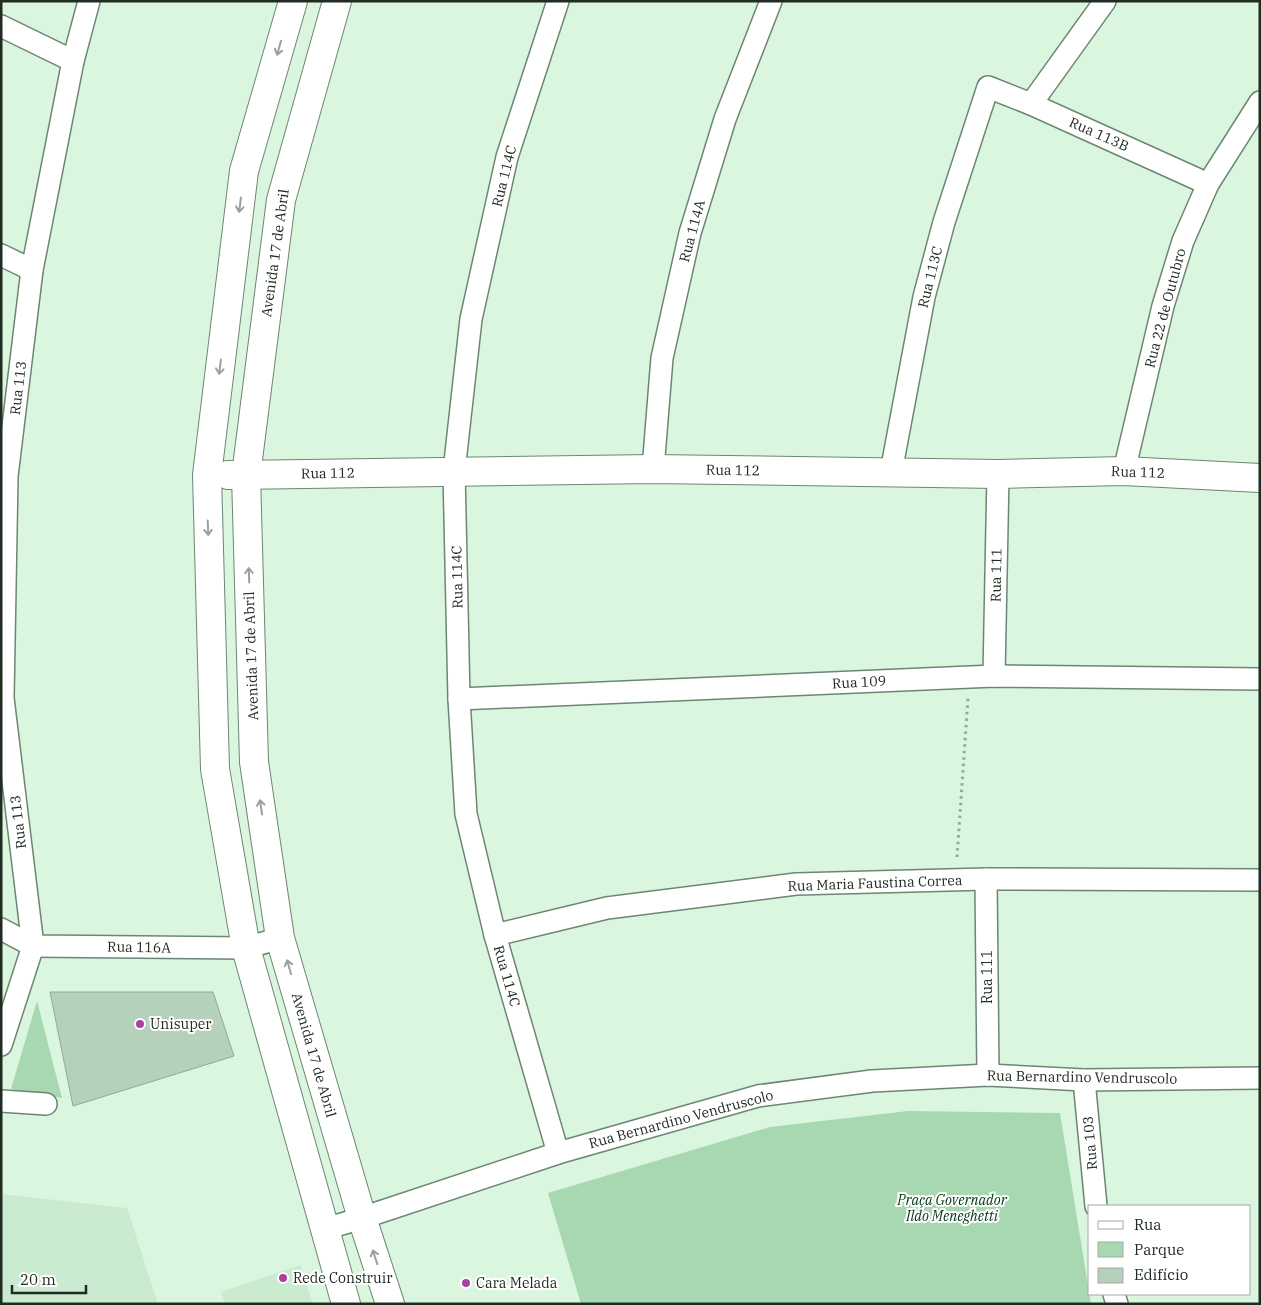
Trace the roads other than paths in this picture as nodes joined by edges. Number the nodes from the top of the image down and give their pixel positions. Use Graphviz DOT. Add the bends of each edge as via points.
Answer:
graph roads {
  1 [pos="89,1"];
  2 [pos="293,1"];
  3 [pos="337,1"];
  4 [pos="558,1"];
  5 [pos="771,1"];
  6 [pos="1104,1"];
  7 [pos="1,26"];
  8 [pos="73,61"];
  9 [pos="988,87"];
  10 [pos="1260,102"];
  11 [pos="1031,104"];
  12 [pos="1208,184"];
  13 [pos="1,255"];
  14 [pos="32,270"];
  15 [pos="652,469"];
  16 [pos="454,471"];
  17 [pos="1124,471"];
  18 [pos="892,472"];
  19 [pos="4,474"];
  20 [pos="207,474"];
  21 [pos="998,474"];
  22 [pos="246,475"];
  23 [pos="1260,478"];
  24 [pos="994,676"];
  25 [pos="1260,679"];
  26 [pos="2,698"];
  27 [pos="459,699"];
  28 [pos="986,879"];
  29 [pos="1260,880"];
  30 [pos="1,929"];
  31 [pos="495,935"];
  32 [pos="280,938"];
  33 [pos="33,946"];
  34 [pos="246,948"];
  35 [pos="1,1045"];
  36 [pos="988,1076"];
  37 [pos="1260,1078"];
  38 [pos="1084,1080"];
  39 [pos="1,1101"];
  40 [pos="46,1104"];
  41 [pos="558,1153"];
  42 [pos="1096,1205"];
  43 [pos="362,1218"];
  44 [pos="325,1228"];
  45 [pos="346,1304"];
  46 [pos="390,1304"];
  1 -- 8 [label="street, Rua 113"];
  2 -- 20 [label="main road, one-way" via="244,171"];
  3 -- 22 [label="main road, Avenida 17 de Abril" via="281,200"];
  4 -- 16 [label="street, Rua 114C" via="507,157 471,319"];
  5 -- 15 [label="street, Rua 114A" via="724,119 690,233 662,358"];
  6 -- 11 [label="street"];
  7 -- 8 [label="street"];
  8 -- 14 [label="street, Rua 113"];
  9 -- 11 [label="street, Rua 113B"];
  9 -- 18 [label="street, Rua 113C" via="944,222 924,297"];
  10 -- 12 [label="street, Rua 22 de Outubro"];
  11 -- 12 [label="street, Rua 113B"];
  12 -- 17 [label="street, Rua 22 de Outubro" via="1183,241 1163,306"];
  13 -- 14 [label="street"];
  14 -- 19 [label="street, Rua 113"];
  15 -- 16 [label="main road, Rua 112"];
  15 -- 18 [label="main road, Rua 112"];
  16 -- 22 [label="main road, Rua 112"];
  16 -- 27 [label="street, Rua 114C"];
  17 -- 21 [label="main road, Rua 112"];
  17 -- 23 [label="main road, Rua 112"];
  18 -- 21 [label="main road, Rua 112"];
  19 -- 26 [label="street, Rua 113"];
  20 -- 22 [label="main road, Rua 112"];
  20 -- 34 [label="main road, one-way" via="215,769"];
  21 -- 24 [label="street, Rua 111"];
  32 -- 22 [label="main road, Avenida 17 de Abril, one-way" via="254,762"];
  24 -- 25 [label="street, Rua 109"];
  24 -- 27 [label="street, Rua 109"];
  26 -- 33 [label="street, Rua 113"];
  27 -- 31 [label="street, Rua 114C" via="466,814"];
  28 -- 29 [label="street, Rua Maria Faustina Correa"];
  28 -- 31 [label="street, Rua Maria Faustina Correa" via="787,885 607,908"];
  28 -- 36 [label="street, Rua 111"];
  30 -- 33 [label="street, Rua 116A"];
  31 -- 41 [label="street, Rua 114C"];
  32 -- 34 [label="street, Rua 116A"];
  43 -- 32 [label="main road, Avenida 17 de Abril, one-way"];
  33 -- 34 [label="street, Rua 116A"];
  33 -- 35 [label="street, Rua 113"];
  34 -- 44 [label="main road"];
  36 -- 38 [label="street, Rua Bernardino Vendruscolo"];
  36 -- 41 [label="street, Rua Bernardino Vendruscolo" via="872,1081 758,1096"];
  37 -- 38 [label="street, Rua Bernardino Vendruscolo"];
  38 -- 42 [label="street, Rua 103"];
  39 -- 40 [label="street"];
  41 -- 43 [label="street, Rua Bernardino Vendruscolo"];
  43 -- 44 [label="street, Rua Bernardino Vendruscolo"];
  46 -- 43 [label="main road, Avenida 17 de Abril, one-way"];
  44 -- 45 [label="main road"];
}
